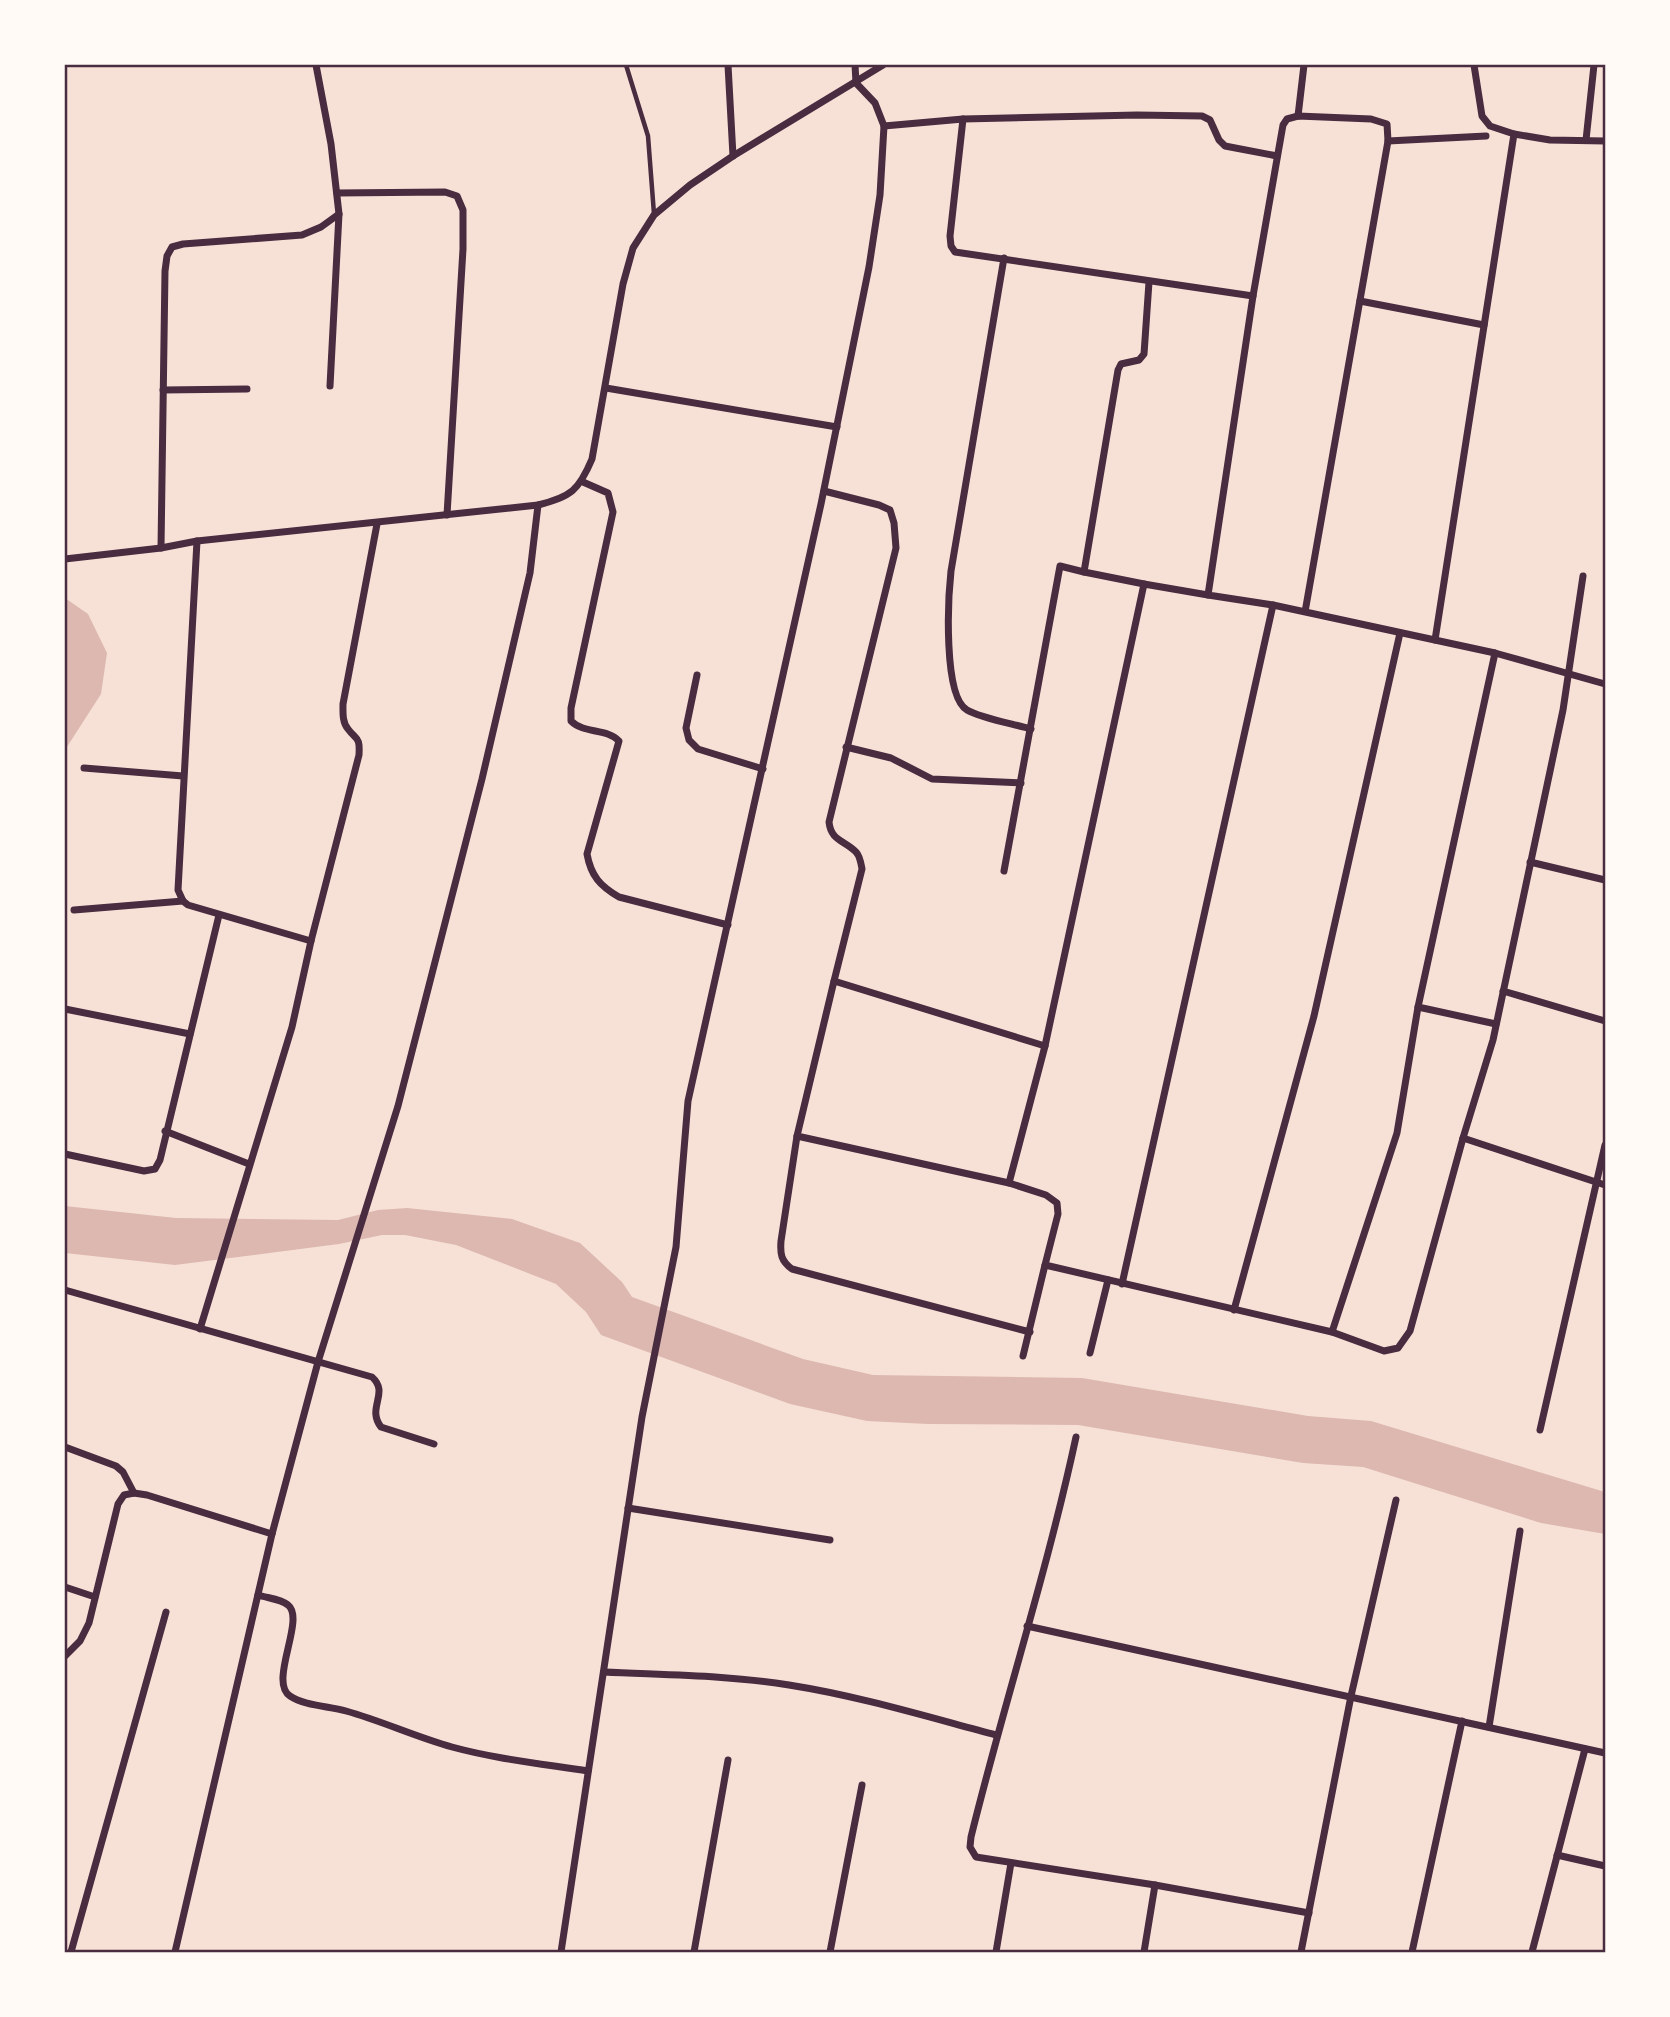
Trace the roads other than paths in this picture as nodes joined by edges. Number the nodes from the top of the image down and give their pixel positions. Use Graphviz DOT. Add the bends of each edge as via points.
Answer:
graph roads {
  1 [pos="316,65"];
  2 [pos="626,65"];
  3 [pos="728,65"];
  4 [pos="855,65"];
  5 [pos="883,65"];
  6 [pos="1304,65"];
  7 [pos="1474,65"];
  8 [pos="1594,65"];
  9 [pos="856,83"];
  10 [pos="1298,116"];
  11 [pos="962,119"];
  12 [pos="884,125"];
  13 [pos="1514,134"];
  14 [pos="1486,136"];
  15 [pos="1586,140"];
  16 [pos="1388,141"];
  17 [pos="1605,141"];
  18 [pos="733,156"];
  19 [pos="1277,156"];
  20 [pos="337,193"];
  21 [pos="339,214"];
  22 [pos="654,215"];
  23 [pos="1004,258"];
  24 [pos="1149,282"];
  25 [pos="1253,296"];
  26 [pos="1360,302"];
  27 [pos="1484,325"];
  28 [pos="330,386"];
  29 [pos="606,388"];
  30 [pos="247,389"];
  31 [pos="163,390"];
  32 [pos="837,427"];
  33 [pos="583,482"];
  34 [pos="824,491"];
  35 [pos="538,505"];
  36 [pos="447,514"];
  37 [pos="377,524"];
  38 [pos="197,541"];
  39 [pos="161,548"];
  40 [pos="65,559"];
  41 [pos="1084,572"];
  42 [pos="1583,576"];
  43 [pos="1144,584"];
  44 [pos="1208,595"];
  45 [pos="1273,606"];
  46 [pos="1305,612"];
  47 [pos="1400,632"];
  48 [pos="1436,640"];
  49 [pos="1495,653"];
  50 [pos="697,675"];
  51 [pos="1568,675"];
  52 [pos="1605,684"];
  53 [pos="1031,729"];
  54 [pos="846,747"];
  55 [pos="84,768"];
  56 [pos="763,769"];
  57 [pos="183,776"];
  58 [pos="1021,783"];
  59 [pos="1530,862"];
  60 [pos="1004,871"];
  61 [pos="1605,880"];
  62 [pos="183,901"];
  63 [pos="74,910"];
  64 [pos="219,915"];
  65 [pos="728,925"];
  66 [pos="311,941"];
  67 [pos="834,981"];
  68 [pos="1503,991"];
  69 [pos="1418,1007"];
  70 [pos="65,1009"];
  71 [pos="1605,1021"];
  72 [pos="1496,1024"];
  73 [pos="190,1034"];
  74 [pos="1045,1046"];
  75 [pos="166,1131"];
  76 [pos="797,1136"];
  77 [pos="1463,1138"];
  78 [pos="1605,1145"];
  79 [pos="65,1154"];
  80 [pos="249,1164"];
  81 [pos="1595,1182"];
  82 [pos="1009,1183"];
  83 [pos="1605,1185"];
  84 [pos="1045,1265"];
  85 [pos="1108,1280"];
  86 [pos="1122,1284"];
  87 [pos="65,1290"];
  88 [pos="1234,1310"];
  89 [pos="200,1329"];
  90 [pos="1030,1332"];
  91 [pos="1332,1332"];
  92 [pos="1090,1353"];
  93 [pos="1023,1356"];
  94 [pos="318,1362"];
  95 [pos="1540,1430"];
  96 [pos="1076,1437"];
  97 [pos="434,1444"];
  98 [pos="65,1447"];
  99 [pos="134,1493"];
  100 [pos="1396,1500"];
  101 [pos="628,1508"];
  102 [pos="1520,1531"];
  103 [pos="272,1534"];
  104 [pos="830,1541"];
  105 [pos="65,1587"];
  106 [pos="258,1595"];
  107 [pos="95,1597"];
  108 [pos="166,1612"];
  109 [pos="1027,1626"];
  110 [pos="65,1656"];
  111 [pos="604,1672"];
  112 [pos="1351,1696"];
  113 [pos="1462,1721"];
  114 [pos="1489,1727"];
  115 [pos="996,1735"];
  116 [pos="1585,1749"];
  117 [pos="1605,1753"];
  118 [pos="728,1760"];
  119 [pos="588,1771"];
  120 [pos="862,1785"];
  121 [pos="1557,1855"];
  122 [pos="1011,1863"];
  123 [pos="1605,1866"];
  124 [pos="1155,1885"];
  125 [pos="1309,1913"];
  126 [pos="1302,1951"];
  127 [pos="72,1952"];
  128 [pos="175,1952"];
  129 [pos="561,1952"];
  130 [pos="694,1952"];
  131 [pos="830,1952"];
  132 [pos="996,1952"];
  133 [pos="1144,1952"];
  134 [pos="1313,1952"];
  135 [pos="1412,1952"];
  136 [pos="1532,1952"];
  1 -- 20 [label="street"];
  2 -- 22 [label="lane" via="648,136"];
  3 -- 18 [label="street"];
  4 -- 9 [label="street"];
  5 -- 9 [label="street"];
  6 -- 10 [label="street"];
  7 -- 13 [label="street" via="1482,116 1490,126"];
  8 -- 15 [label="street"];
  9 -- 12 [label="street" via="875,103"];
  9 -- 18 [label="street"];
  10 -- 16 [label="street" via="1378,120 1387,124"];
  10 -- 19 [label="street" via="1283,125"];
  11 -- 12 [label="street"];
  11 -- 19 [label="street" via="1202,116 1210,120 1225,146"];
  11 -- 23 [label="street" via="951,246 955,252"];
  12 -- 32 [label="street" via="869,267"];
  13 -- 15 [label="street"];
  13 -- 27 [label="street"];
  14 -- 16 [label="street"];
  15 -- 17 [label="street"];
  16 -- 26 [label="street"];
  18 -- 22 [label="street"];
  19 -- 25 [label="street"];
  20 -- 21 [label="street"];
  20 -- 36 [label="street" via="445,191 457,196 463,210"];
  21 -- 28 [label="street"];
  21 -- 31 [label="street" via="302,235 172,247 165,271"];
  22 -- 29 [label="street" via="633,248 623,284"];
  23 -- 24 [label="street"];
  23 -- 53 [label="street" via="947,609 952,679 960,703 968,711"];
  24 -- 25 [label="street"];
  24 -- 41 [label="street" via="1144,354 1139,360 1121,364 1118,370"];
  25 -- 44 [label="street"];
  26 -- 27 [label="street"];
  26 -- 46 [label="street"];
  27 -- 48 [label="street"];
  29 -- 32 [label="street"];
  29 -- 33 [label="street"];
  30 -- 31 [label="street"];
  31 -- 39 [label="street"];
  32 -- 34 [label="street"];
  33 -- 35 [label="street" via="571,494"];
  33 -- 65 [label="street" via="608,493 613,512 570,721 619,741 587,854 589,867 603,887 619,897"];
  34 -- 54 [label="street" via="890,510 894,523 896,548"];
  34 -- 56 [label="street"];
  35 -- 36 [label="street"];
  35 -- 94 [label="street" via="530,573 482,779 398,1106"];
  36 -- 37 [label="street"];
  37 -- 38 [label="street"];
  37 -- 66 [label="street" via="343,705 343,718 356,735 359,755"];
  38 -- 39 [label="street"];
  38 -- 57 [label="street"];
  39 -- 40 [label="street"];
  41 -- 43 [label="street"];
  41 -- 53 [label="street" via="1060,566"];
  42 -- 51 [label="street"];
  43 -- 44 [label="street"];
  43 -- 74 [label="street"];
  44 -- 45 [label="street"];
  45 -- 46 [label="street"];
  45 -- 86 [label="street"];
  46 -- 47 [label="street"];
  47 -- 48 [label="street"];
  47 -- 88 [label="street" via="1314,1016"];
  48 -- 49 [label="street"];
  49 -- 51 [label="street"];
  49 -- 69 [label="street"];
  50 -- 56 [label="street" via="686,728 689,740 698,749"];
  51 -- 52 [label="street"];
  51 -- 59 [label="street"];
  53 -- 58 [label="street"];
  54 -- 58 [label="street" via="891,758 932,779"];
  54 -- 67 [label="street" via="830,831 856,852 862,869"];
  55 -- 57 [label="street"];
  56 -- 65 [label="street"];
  57 -- 62 [label="street" via="177,873"];
  58 -- 60 [label="street"];
  59 -- 61 [label="street"];
  59 -- 68 [label="street"];
  62 -- 63 [label="street"];
  62 -- 64 [label="street"];
  64 -- 66 [label="street"];
  64 -- 73 [label="street"];
  65 -- 101 [label="street" via="688,1101 676,1247"];
  66 -- 80 [label="street" via="292,1027"];
  67 -- 74 [label="street"];
  67 -- 76 [label="street"];
  68 -- 71 [label="street"];
  68 -- 72 [label="street"];
  69 -- 72 [label="street"];
  69 -- 91 [label="street" via="1397,1133"];
  70 -- 73 [label="street"];
  72 -- 77 [label="street"];
  73 -- 75 [label="street"];
  74 -- 82 [label="street"];
  75 -- 79 [label="street" via="155,1169 144,1171"];
  75 -- 80 [label="street"];
  76 -- 82 [label="street"];
  76 -- 90 [label="street" via="781,1241 784,1263 792,1269"];
  77 -- 81 [label="street"];
  77 -- 91 [label="street" via="1410,1331 1398,1348 1384,1351"];
  78 -- 81 [label="street"];
  80 -- 89 [label="street"];
  81 -- 83 [label="street"];
  81 -- 95 [label="street"];
  82 -- 84 [label="street" via="1057,1203"];
  84 -- 85 [label="street"];
  84 -- 90 [label="street"];
  85 -- 86 [label="street"];
  85 -- 92 [label="street"];
  86 -- 88 [label="street"];
  87 -- 89 [label="street"];
  88 -- 91 [label="street"];
  89 -- 94 [label="street"];
  90 -- 93 [label="street"];
  94 -- 97 [label="street" via="372,1377 380,1391 374,1410 381,1427"];
  94 -- 103 [label="street"];
  96 -- 109 [label="street"];
  98 -- 99 [label="street" via="116,1466"];
  99 -- 103 [label="street"];
  99 -- 107 [label="street" via="124,1495 118,1504"];
  100 -- 112 [label="street"];
  101 -- 104 [label="street"];
  101 -- 111 [label="street"];
  102 -- 114 [label="street"];
  103 -- 106 [label="street"];
  105 -- 107 [label="street"];
  106 -- 119 [label="street" via="292,1610 284,1668 287,1695 455,1748"];
  106 -- 128 [label="street"];
  107 -- 110 [label="street" via="80,1641"];
  108 -- 127 [label="street"];
  109 -- 112 [label="street"];
  109 -- 115 [label="street"];
  111 -- 115 [label="street" via="790,1685"];
  111 -- 119 [label="street"];
  112 -- 113 [label="street"];
  112 -- 125 [label="street"];
  113 -- 114 [label="street"];
  113 -- 135 [label="street"];
  114 -- 116 [label="street"];
  115 -- 122 [label="street" via="970,1847 975,1857"];
  116 -- 117 [label="street"];
  116 -- 121 [label="street"];
  118 -- 130 [label="street"];
  119 -- 129 [label="street"];
  120 -- 131 [label="street"];
  121 -- 123 [label="street"];
  121 -- 136 [label="street"];
  122 -- 124 [label="street"];
  122 -- 132 [label="street"];
  124 -- 125 [label="street"];
  124 -- 133 [label="street"];
  125 -- 126 [label="street"];
  126 -- 134 [label="street"];
}
